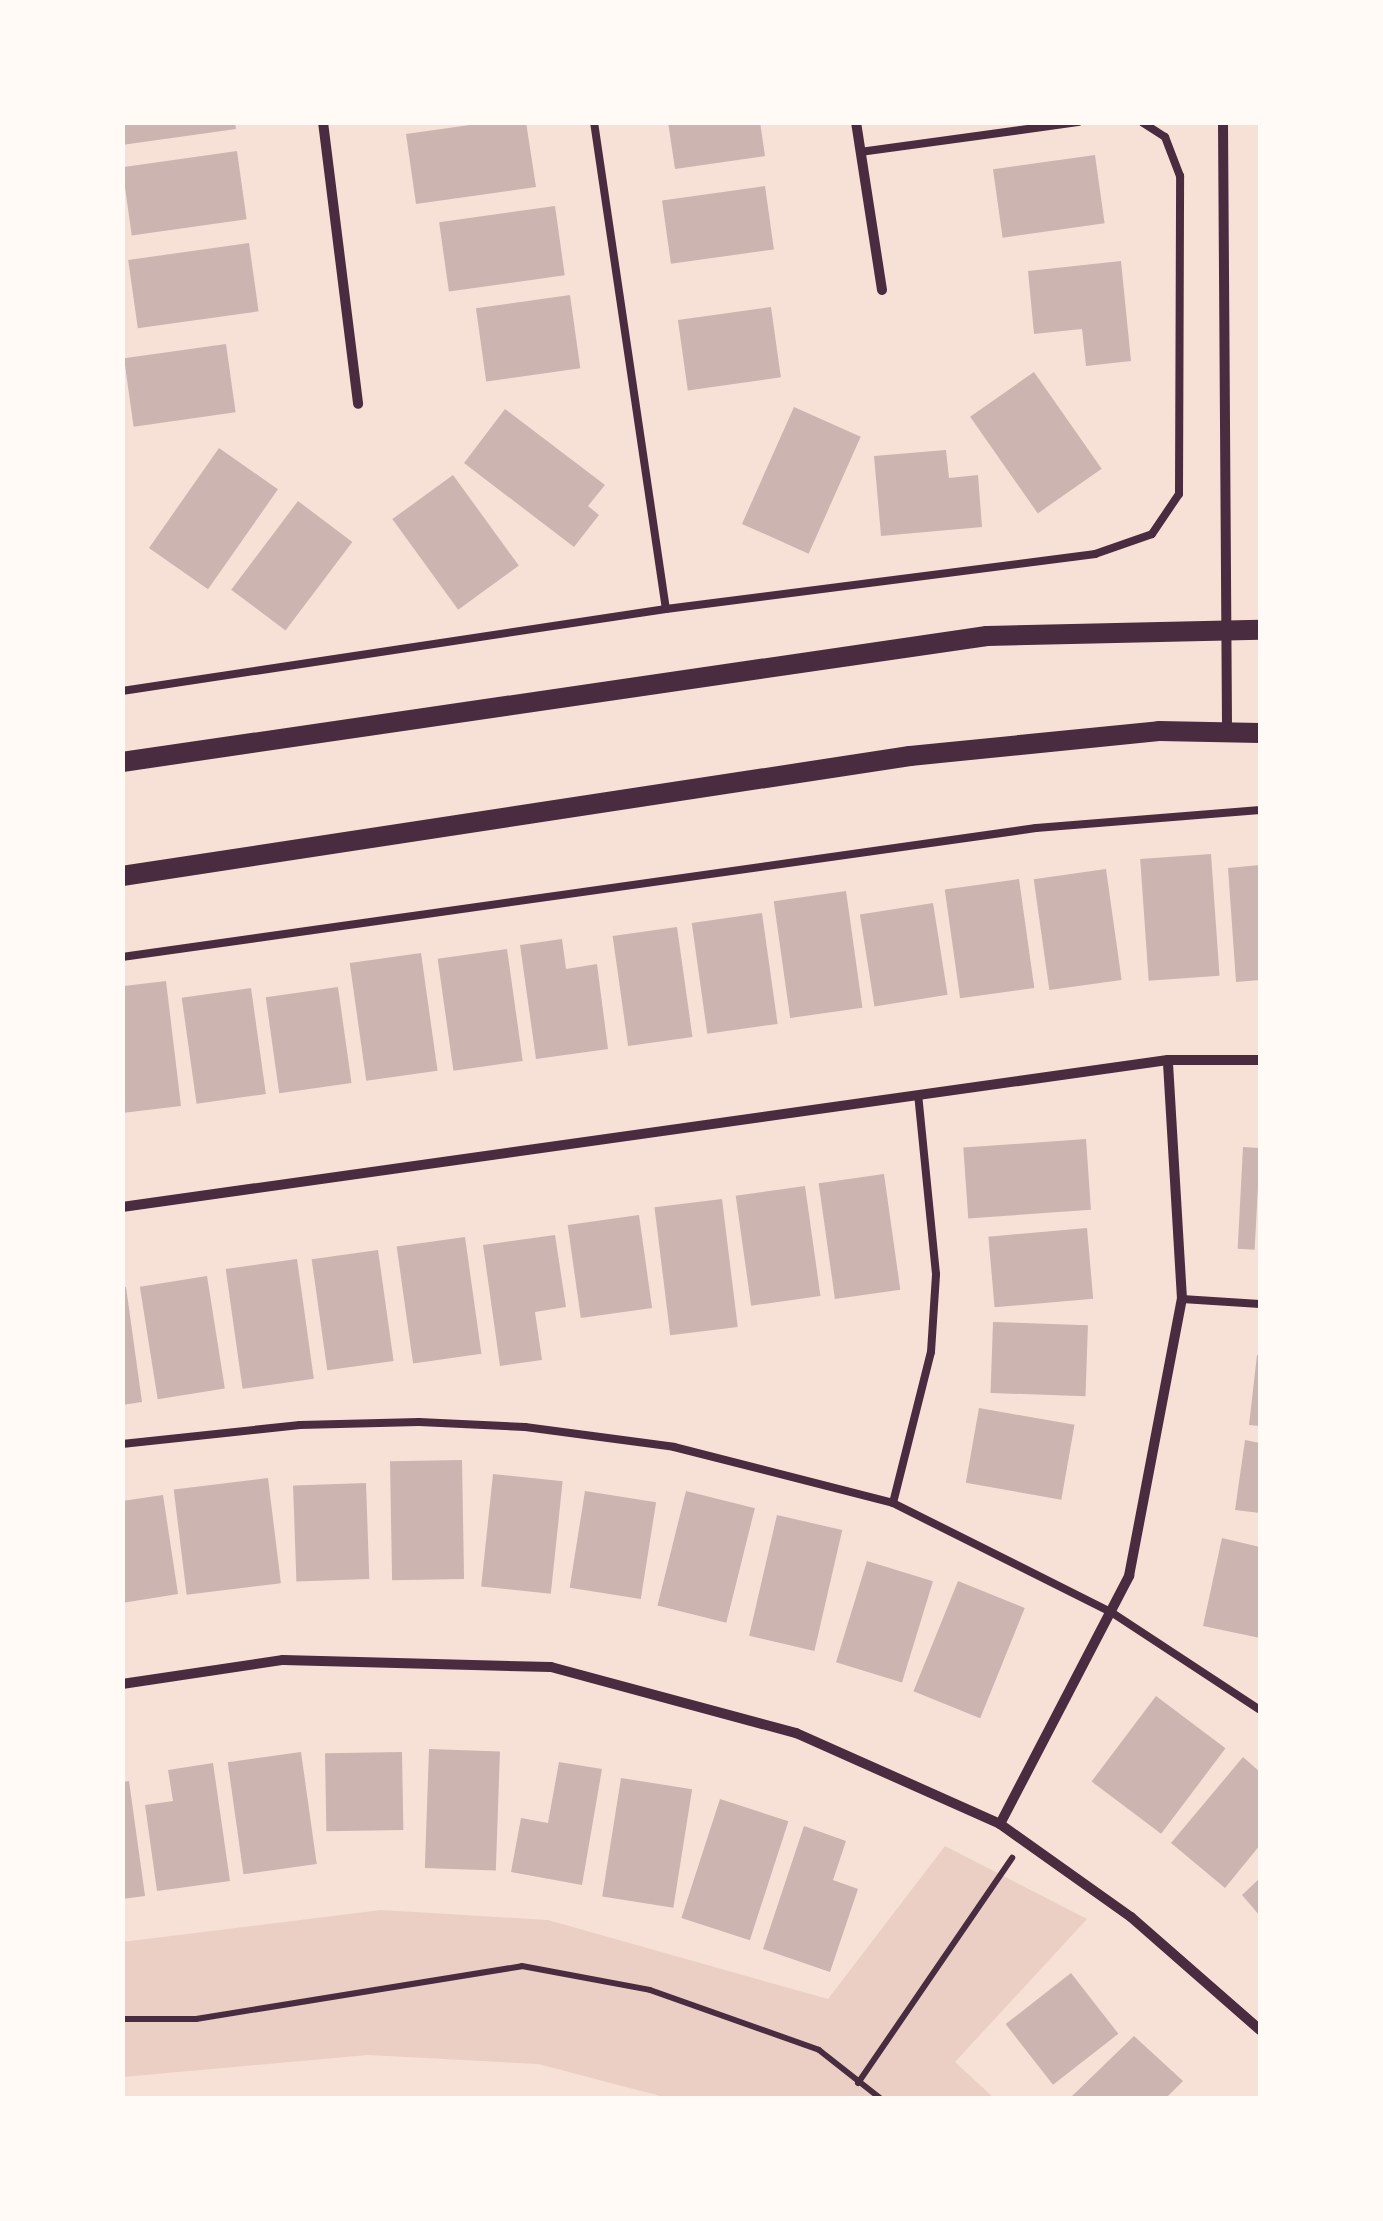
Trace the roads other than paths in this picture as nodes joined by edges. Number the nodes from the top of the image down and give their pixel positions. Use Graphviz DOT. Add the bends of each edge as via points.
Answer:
graph roads {
  1 [pos="323,122"];
  2 [pos="594,122"];
  3 [pos="856,122"];
  4 [pos="1078,122"];
  5 [pos="1142,122"];
  6 [pos="1223,122"];
  7 [pos="860,152"];
  8 [pos="882,290"];
  9 [pos="358,404"];
  10 [pos="666,609"];
  11 [pos="1227,630"];
  12 [pos="1260,630"];
  13 [pos="123,688"];
  14 [pos="1227,732"];
  15 [pos="1260,733"];
  16 [pos="122,762"];
  17 [pos="1260,810"];
  18 [pos="122,876"];
  19 [pos="122,957"];
  20 [pos="1168,1060"];
  21 [pos="1260,1060"];
  22 [pos="918,1095"];
  23 [pos="122,1206"];
  24 [pos="1182,1300"];
  25 [pos="1260,1304"];
  26 [pos="122,1444"];
  27 [pos="893,1503"];
  28 [pos="1111,1612"];
  29 [pos="122,1684"];
  30 [pos="1260,1710"];
  31 [pos="1000,1824"];
  32 [pos="1260,2030"];
  1 -- 9 [label="street"];
  2 -- 10 [label="lane"];
  3 -- 7 [label="street"];
  4 -- 7 [label="lane"];
  5 -- 10 [label="lane" via="1165,137 1180,176 1179,494 1152,534 1095,554"];
  6 -- 11 [label="street"];
  7 -- 8 [label="street"];
  10 -- 13 [label="lane"];
  11 -- 12 [label="main road"];
  11 -- 14 [label="street"];
  11 -- 16 [label="main road" via="987,636"];
  14 -- 15 [label="main road"];
  14 -- 18 [label="main road" via="1159,732 910,756"];
  17 -- 19 [label="lane" via="1036,828"];
  20 -- 21 [label="street"];
  20 -- 22 [label="street"];
  20 -- 24 [label="street"];
  22 -- 23 [label="street"];
  22 -- 27 [label="lane" via="936,1274 930,1352"];
  24 -- 25 [label="lane"];
  24 -- 28 [label="street" via="1129,1576"];
  26 -- 27 [label="lane" via="300,1425 525,1427 674,1447"];
  27 -- 28 [label="lane"];
  28 -- 30 [label="lane"];
  28 -- 31 [label="street"];
  29 -- 31 [label="street" via="283,1660 551,1667 796,1733"];
  31 -- 32 [label="street" via="1131,1917"];
}
